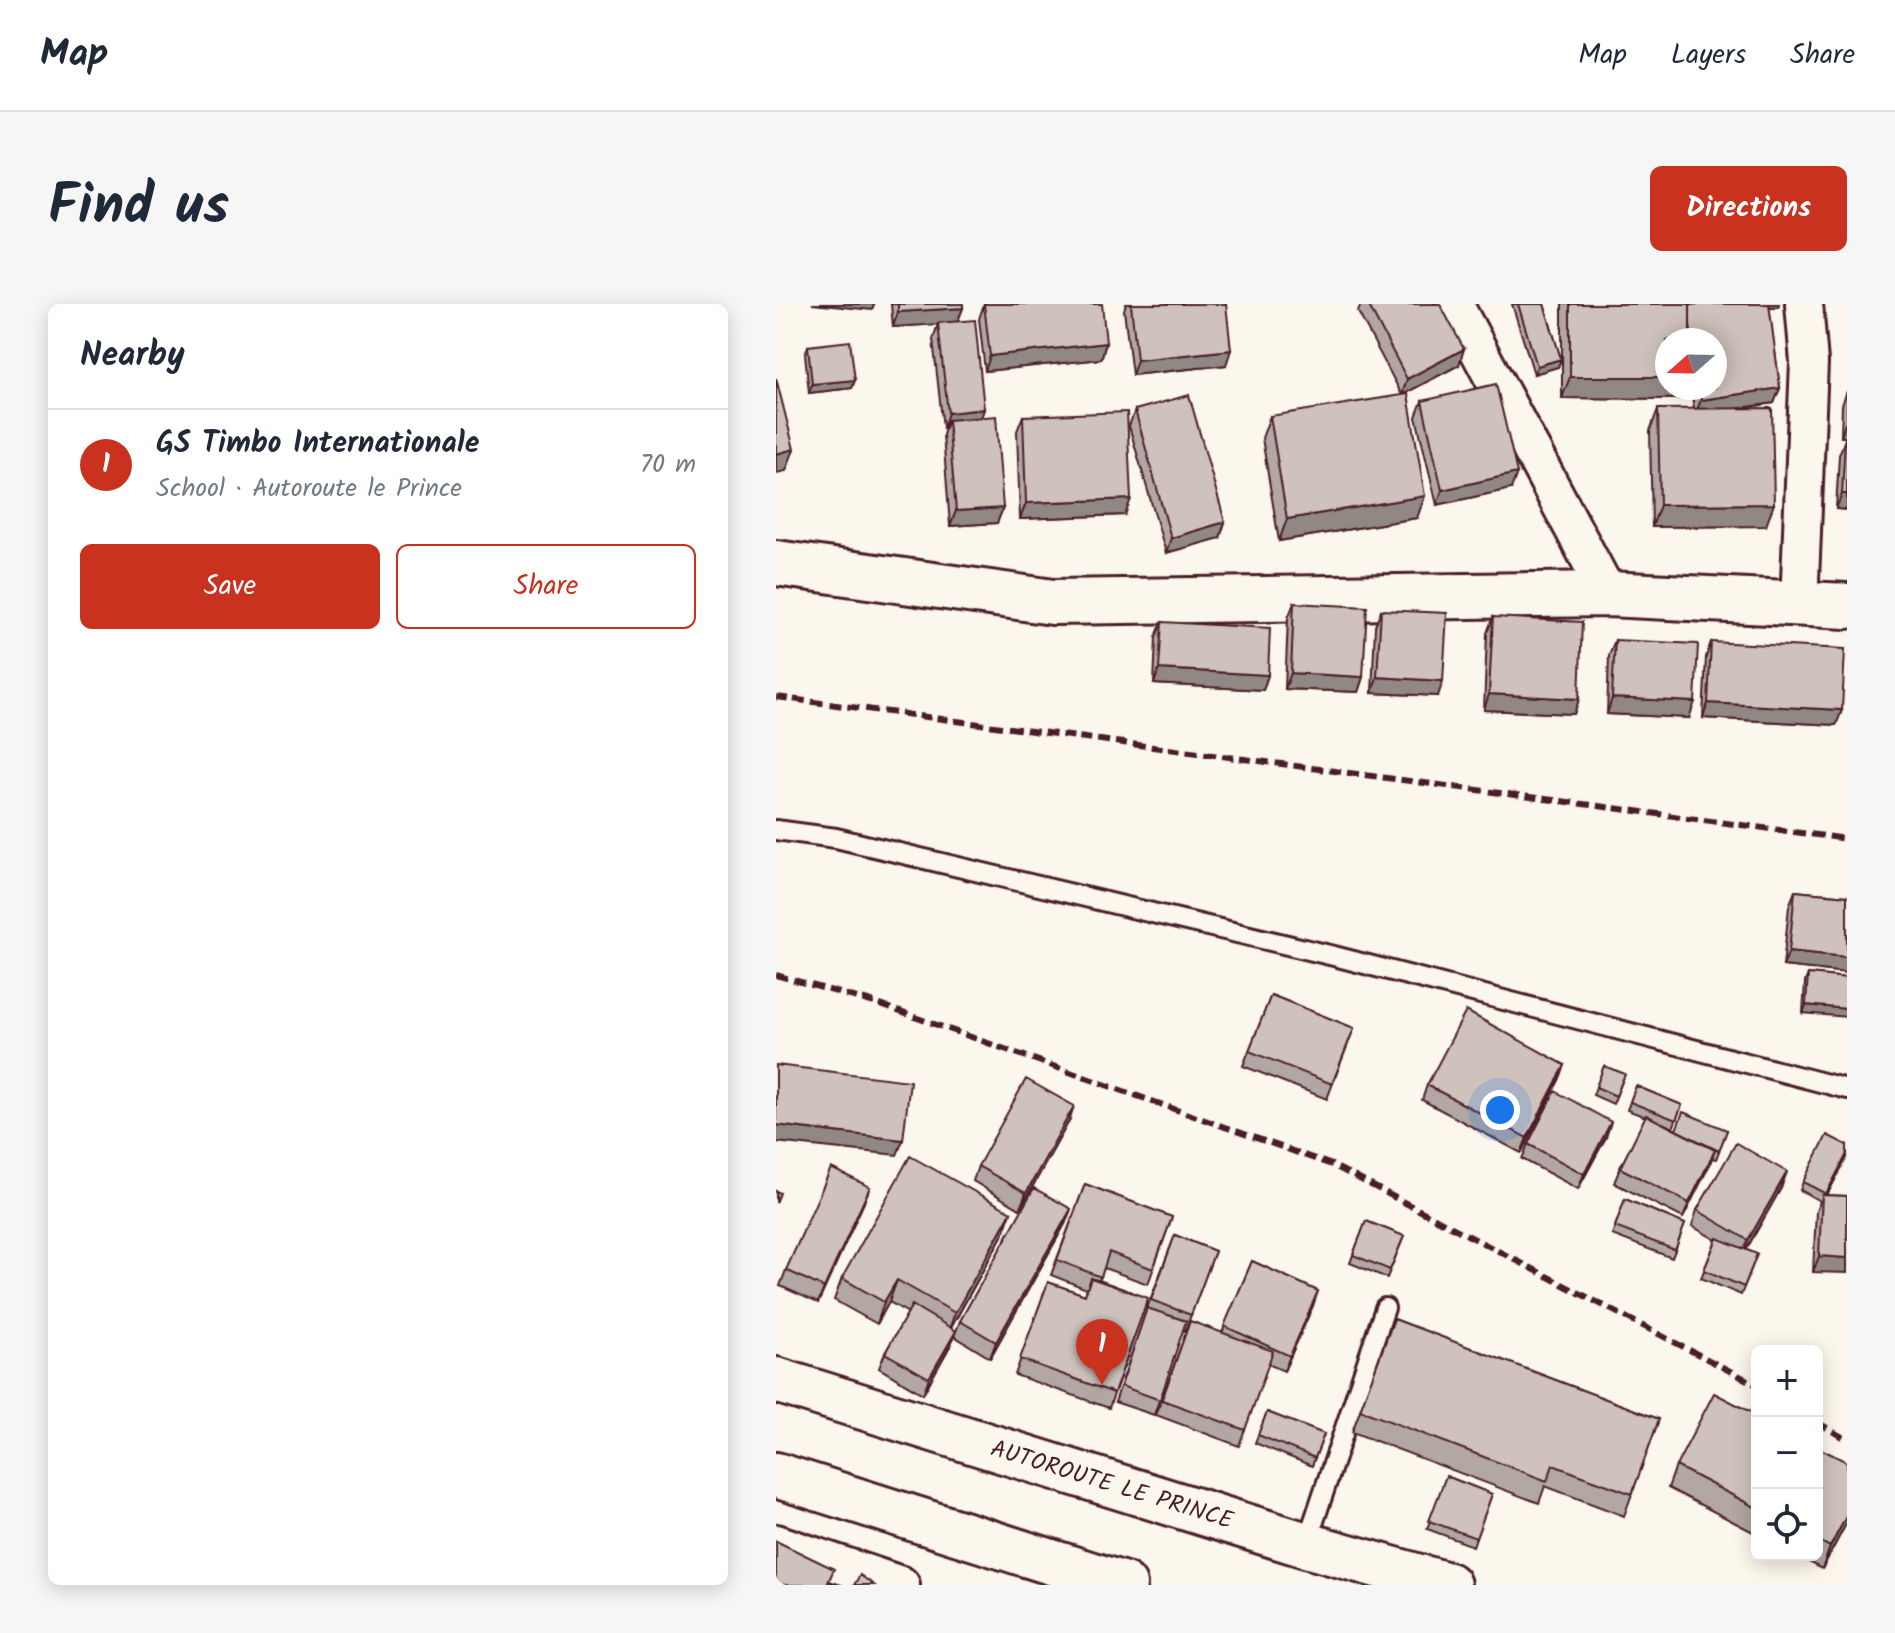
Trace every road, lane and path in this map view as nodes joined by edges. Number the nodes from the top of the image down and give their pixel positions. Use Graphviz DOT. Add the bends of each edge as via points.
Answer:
graph roads {
  1 [pos="1454,304"];
  2 [pos="1804,304"];
  3 [pos="776,563"];
  4 [pos="1608,594"];
  5 [pos="1799,604"];
  6 [pos="1847,606"];
  7 [pos="776,830"];
  8 [pos="1847,1089"];
  9 [pos="1385,1308"];
  10 [pos="776,1380"];
  11 [pos="776,1475"];
  12 [pos="776,1543"];
  13 [pos="1306,1545"];
  14 [pos="901,1585"];
  15 [pos="1124,1585"];
  16 [pos="1448,1585"];
  1 -- 4 [label="street"];
  2 -- 5 [label="street" via="1809,362"];
  3 -- 4 [label="street" via="1053,602"];
  4 -- 5 [label="street"];
  5 -- 6 [label="street"];
  7 -- 8 [label="lane" via="836,838 1334,956"];
  9 -- 13 [label="lane"];
  10 -- 13 [label="street, AUTOROUTE LE PRINCE"];
  11 -- 15 [label="street"];
  12 -- 14 [label="street"];
  13 -- 16 [label="street, AUTOROUTE LE PRINCE"];
}
